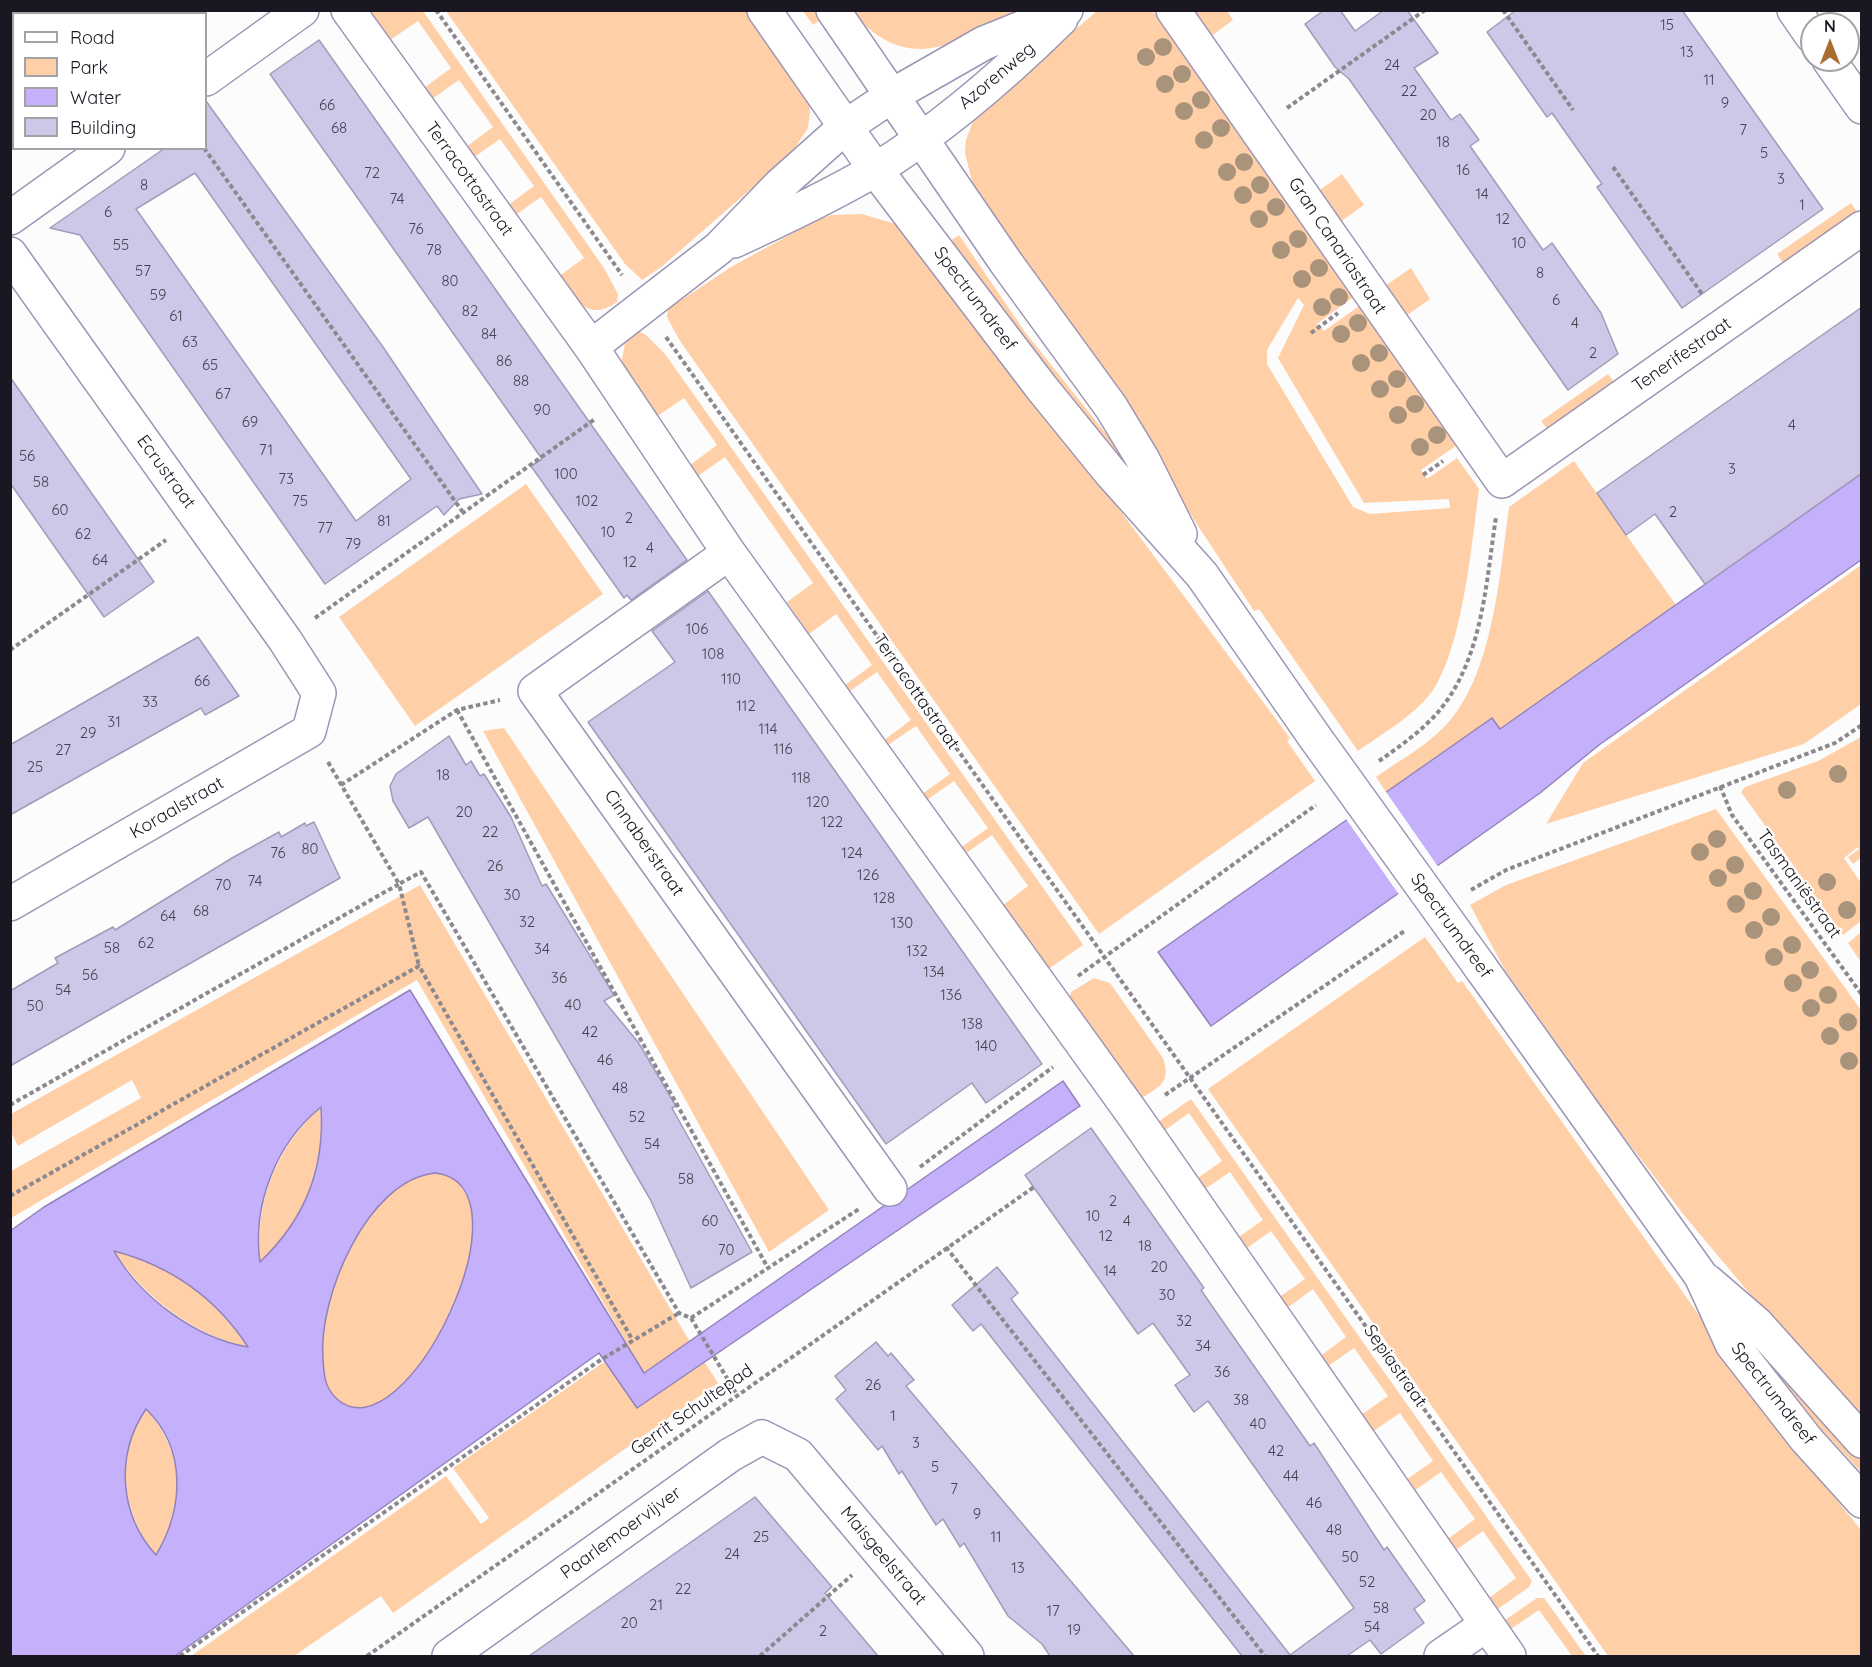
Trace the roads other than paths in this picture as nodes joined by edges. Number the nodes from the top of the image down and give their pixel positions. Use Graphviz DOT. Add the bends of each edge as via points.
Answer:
graph roads {
  1 [pos="302,10"];
  2 [pos="348,10"];
  3 [pos="764,10"];
  4 [pos="833,10"];
  5 [pos="1068,10"];
  6 [pos="1173,10"];
  7 [pos="1837,72"];
  8 [pos="207,78"];
  9 [pos="893,95"];
  10 [pos="1862,107"];
  11 [pos="845,127"];
  12 [pos="921,137"];
  13 [pos="105,150"];
  14 [pos="875,169"];
  15 [pos="10,218"];
  16 [pos="1862,228"];
  17 [pos="719,248"];
  18 [pos="10,254"];
  19 [pos="591,347"];
  20 [pos="1502,481"];
  21 [pos="729,553"];
  22 [pos="1202,575"];
  23 [pos="309,731"];
  24 [pos="10,904"];
  25 [pos="890,1189"];
  26 [pos="1701,1276"];
  27 [pos="1862,1441"];
  28 [pos="798,1455"];
  29 [pos="1862,1501"];
  30 [pos="1486,1624"];
  31 [pos="449,1656"];
  32 [pos="967,1656"];
  33 [pos="1441,1656"];
  34 [pos="1509,1656"];
  1 -- 8 [label="street"];
  2 -- 19 [label="street, Terracottastraat"];
  3 -- 11 [label="street, Spectrumdreef"];
  4 -- 9 [label="street, Spectrumdreef"];
  5 -- 9 [label="street, Azorenweg" via="984,42"];
  5 -- 12 [label="street, Azorenweg" via="1012,67"];
  6 -- 20 [label="street, Gran Canariastraat"];
  7 -- 10 [label="street"];
  9 -- 11 [label="street, Azorenweg"];
  9 -- 12 [label="street, Spectrumdreef"];
  11 -- 14 [label="street, Spectrumdreef"];
  11 -- 17 [label="street" via="780,185"];
  12 -- 14 [label="street, Azorenweg"];
  12 -- 22 [label="street, Spectrumdreef" via="1111,407"];
  13 -- 15 [label="street"];
  14 -- 17 [label="street" via="807,208"];
  14 -- 22 [label="street, Spectrumdreef" via="1110,472"];
  16 -- 20 [label="street, Tenerifestraat"];
  17 -- 19 [label="street"];
  18 -- 23 [label="street, Ecrustraat" via="320,693"];
  19 -- 21 [label="street, Terracottastraat"];
  21 -- 25 [label="street, Cinnaberstraat" via="535,691"];
  21 -- 30 [label="street, Terracottastraat" via="1135,1117"];
  22 -- 26 [label="street, Spectrumdreef, bridge"];
  23 -- 24 [label="street, Koraalstraat"];
  26 -- 27 [label="street, Spectrumdreef" via="1757,1324"];
  26 -- 29 [label="street, Spectrumdreef" via="1731,1344 1806,1439"];
  28 -- 31 [label="street, Paarlemoervijver" via="762,1437 730,1455"];
  28 -- 32 [label="street, Maisgeelstraat"];
  30 -- 33 [label="street"];
  30 -- 34 [label="street"];
}
